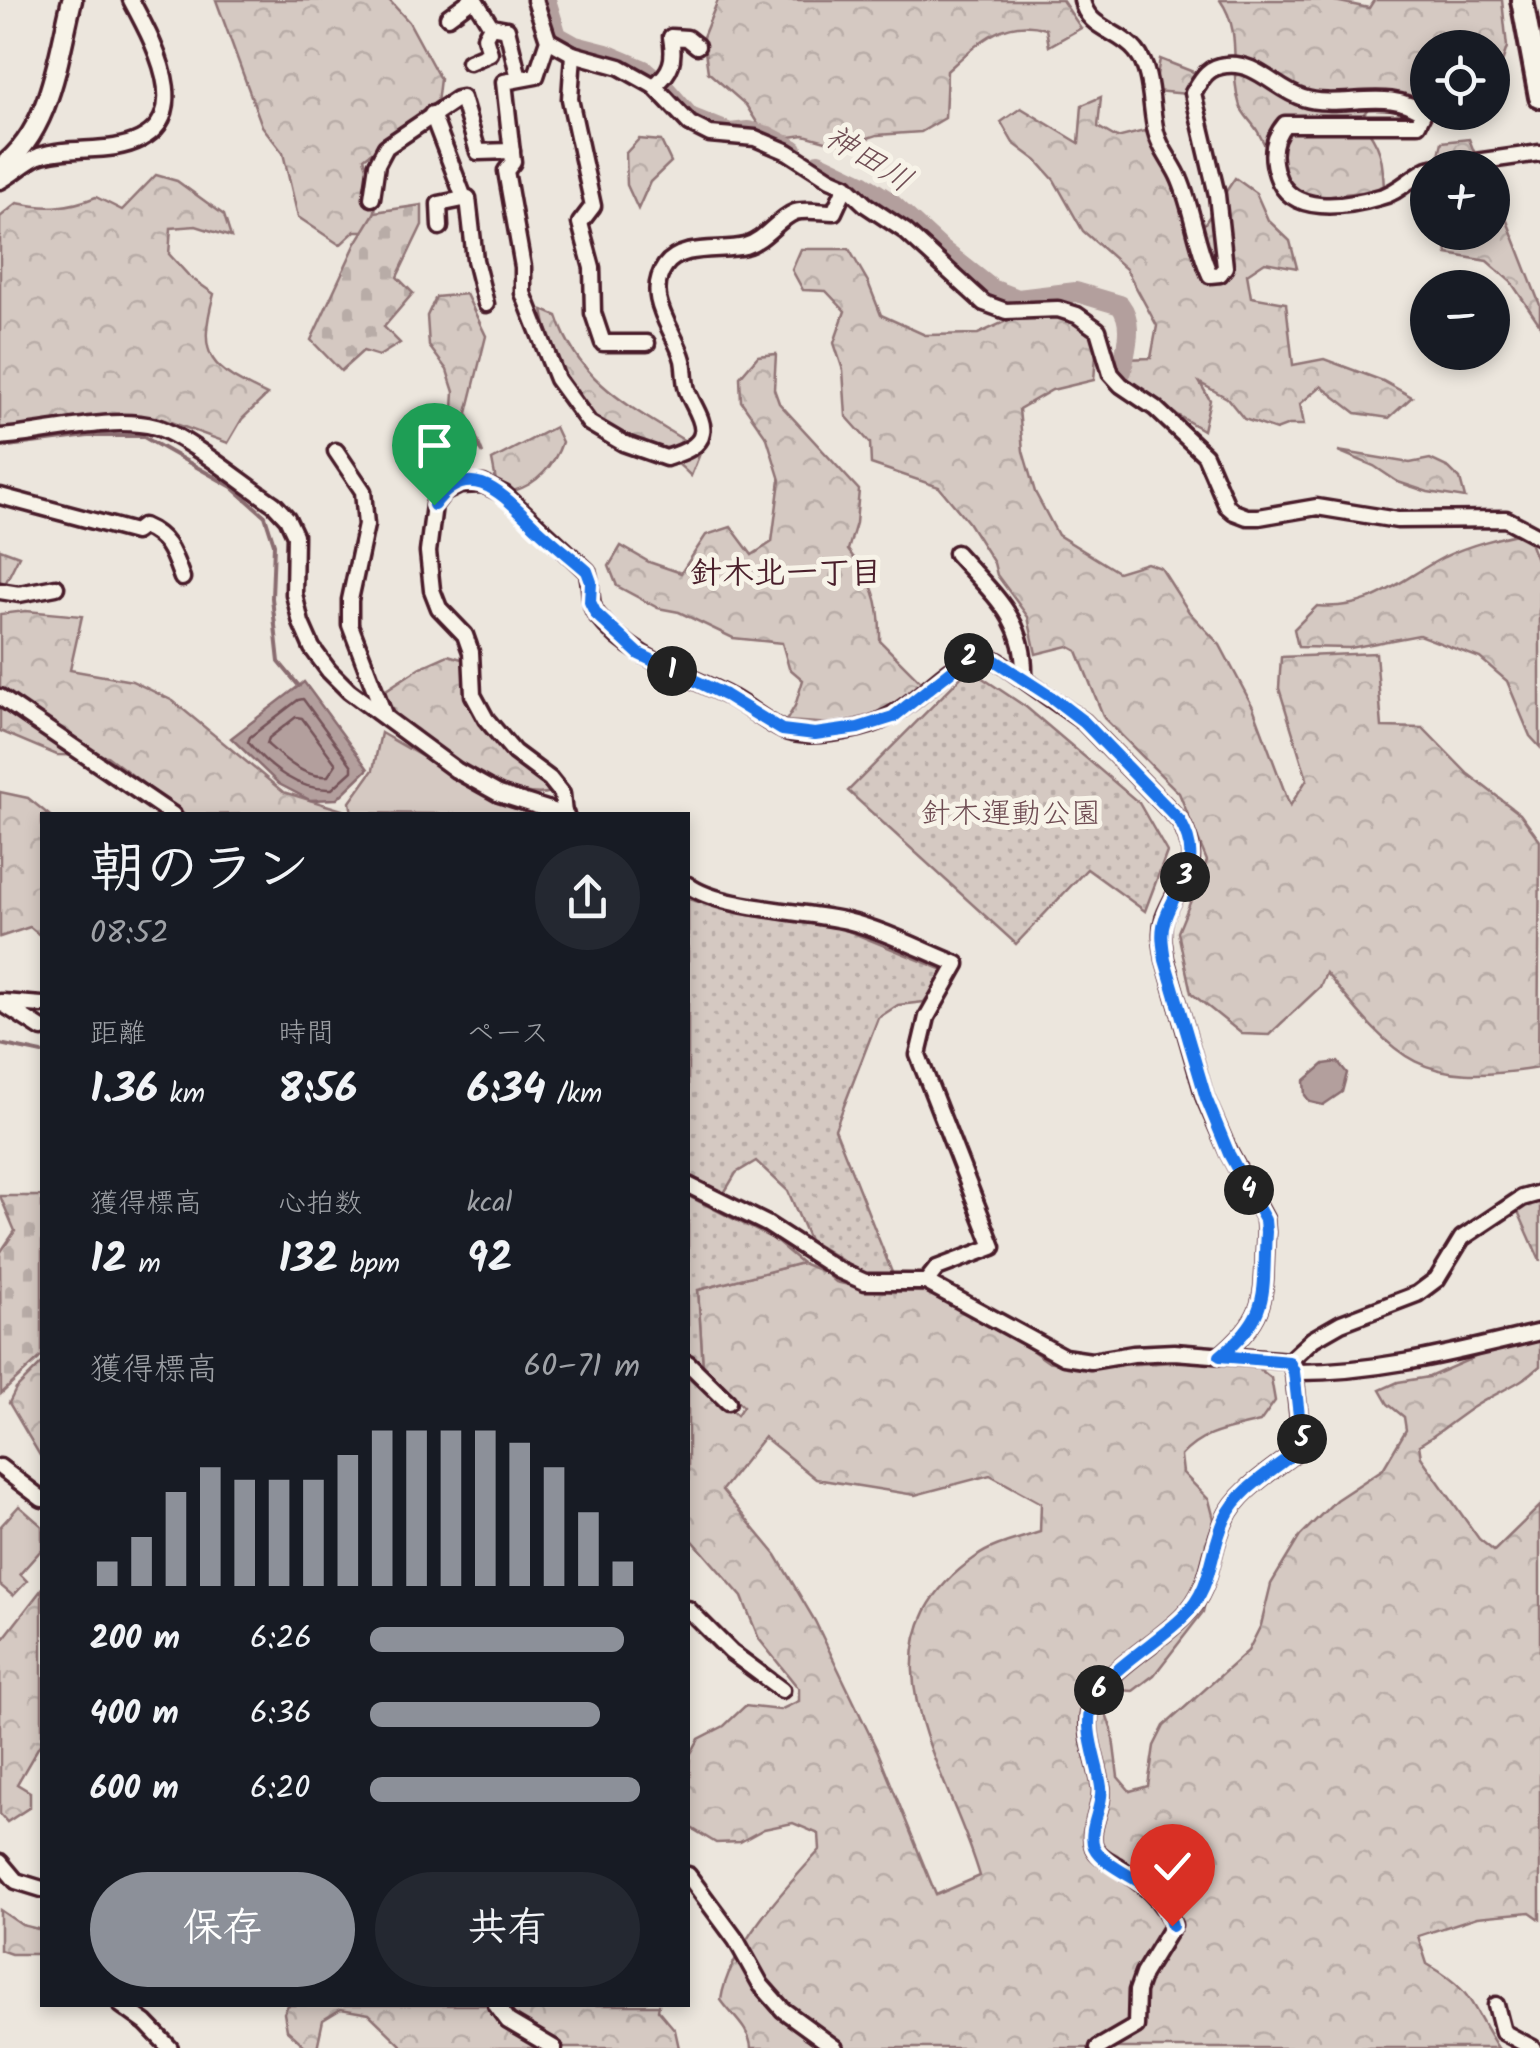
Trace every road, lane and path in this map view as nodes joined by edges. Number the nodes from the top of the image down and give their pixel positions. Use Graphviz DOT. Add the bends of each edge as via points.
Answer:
graph roads {
  1 [pos="72,0"];
  2 [pos="131,0"];
  3 [pos="473,0"];
  4 [pos="536,0"];
  5 [pos="1082,0"];
  6 [pos="1522,0"];
  7 [pos="448,17"];
  8 [pos="491,26"];
  9 [pos="548,40"];
  10 [pos="697,46"];
  11 [pos="573,54"];
  12 [pos="468,62"];
  13 [pos="519,78"];
  14 [pos="654,86"];
  15 [pos="1540,97"];
  16 [pos="432,114"];
  17 [pos="512,151"];
  18 [pos="1540,153"];
  19 [pos="1510,157"];
  20 [pos="0,168"];
  21 [pos="1410,180"];
  22 [pos="0,181"];
  23 [pos="846,186"];
  24 [pos="372,198"];
  25 [pos="464,198"];
  26 [pos="440,227"];
  27 [pos="486,304"];
  28 [pos="647,343"];
  29 [pos="0,437"];
  30 [pos="336,451"];
  31 [pos="0,496"];
  32 [pos="1540,537"];
  33 [pos="956,553"];
  34 [pos="182,578"];
  35 [pos="56,587"];
  36 [pos="0,591"];
  37 [pos="1024,678"];
  38 [pos="0,697"];
  39 [pos="385,718"];
  40 [pos="169,812"];
  41 [pos="556,812"];
  42 [pos="565,812"];
  43 [pos="690,887"];
  44 [pos="0,1002"];
  45 [pos="40,1005"];
  46 [pos="40,1028"];
  47 [pos="690,1186"];
  48 [pos="1540,1193"];
  49 [pos="926,1282"];
  50 [pos="1540,1332"];
  51 [pos="1220,1356"];
  52 [pos="690,1365"];
  53 [pos="1291,1367"];
  54 [pos="728,1402"];
  55 [pos="0,1466"];
  56 [pos="40,1497"];
  57 [pos="690,1611"];
  58 [pos="782,1690"];
  59 [pos="0,1862"];
  60 [pos="690,1878"];
  61 [pos="40,1888"];
  62 [pos="1496,2004"];
  63 [pos="124,2007"];
  64 [pos="498,2007"];
  65 [pos="170,2048"];
  66 [pos="554,2048"];
  67 [pos="835,2048"];
  68 [pos="1098,2048"];
  69 [pos="1532,2048"];
  1 -- 20 [label="main road" via="44,106 23,146"];
  2 -- 22 [label="street" via="162,64 167,102 161,123 149,136 115,146 38,156"];
  3 -- 7 [label="street"];
  3 -- 8 [label="street"];
  4 -- 9 [label="street"];
  5 -- 21 [label="street" via="1089,18 1136,51 1157,138 1180,177 1210,275 1224,267 1217,195 1193,93 1206,71 1242,65 1304,99 1386,101 1423,114 1418,124 1285,124 1273,149 1285,194 1306,205 1381,198"];
  6 -- 15 [label="highway"];
  8 -- 12 [label="street" via="485,37 490,53"];
  8 -- 13 [label="street" via="506,29"];
  9 -- 11 [label="street"];
  9 -- 13 [label="street" via="536,76"];
  10 -- 14 [label="street" via="671,36 670,69"];
  11 -- 14 [label="street" via="620,67"];
  11 -- 28 [label="street" via="570,100 593,206 580,224 592,268 594,313 603,344"];
  13 -- 17 [label="street" via="504,82"];
  14 -- 23 [label="street" via="690,124 710,134 755,138"];
  16 -- 17 [label="street" via="462,98 478,152"];
  16 -- 24 [label="street" via="386,147"];
  16 -- 25 [label="street"];
  17 -- 23 [label="street" via="506,171 523,293 557,379 589,424 666,458 698,442 703,432 660,306 666,265 682,254 744,246 790,214 834,212"];
  18 -- 19 [label="street"];
  23 -- 32 [label="street" via="984,303 1006,310 1058,308 1098,330 1111,374 1205,455 1234,512 1259,517 1316,507 1397,520 1506,518"];
  25 -- 26 [label="street" via="439,204"];
  25 -- 27 [label="street"];
  29 -- 39 [label="street" via="96,426 157,428 274,504 295,535 294,594 312,648 339,681"];
  30 -- 39 [label="street" via="363,491 366,525 350,625"];
  31 -- 34 [label="street" via="135,532 143,526 158,532"];
  33 -- 37 [label="street" via="1012,616"];
  35 -- 36 [label="street"];
  37 -- 42 [label="street" via="988,656 974,656 893,717 815,734 782,730 639,654 596,614 587,571 504,494 468,482 434,505 432,590 464,635 473,695 486,719 550,779"];
  37 -- 51 [label="street" via="1084,722 1191,840 1192,858 1164,919 1165,960 1206,1098 1266,1232 1260,1310"];
  38 -- 40 [label="street"];
  39 -- 41 [label="street" via="499,794"];
  43 -- 49 [label="street" via="725,900 851,922 957,964 927,1017 918,1055 992,1247 937,1268"];
  44 -- 45 [label="street"];
  44 -- 46 [label="street"];
  47 -- 49 [label="street" via="865,1282"];
  48 -- 53 [label="street" via="1462,1238 1438,1278 1417,1294 1341,1322 1313,1339"];
  49 -- 51 [label="street" via="1064,1358"];
  50 -- 53 [label="street" via="1340,1372"];
  51 -- 53 [label="street"];
  52 -- 54 [label="street"];
  53 -- 68 [label="street" via="1302,1447 1232,1508 1198,1600 1105,1682 1092,1706 1089,1728 1102,1791 1092,1841 1096,1852 1150,1889 1172,1926 1137,1990 1136,2026"];
  55 -- 56 [label="street"];
  57 -- 58 [label="street"];
  59 -- 61 [label="street" via="16,1881"];
  60 -- 67 [label="street" via="761,1985"];
  62 -- 69 [label="street" via="1503,2032"];
  63 -- 65 [label="street"];
  64 -- 66 [label="street" via="508,2021"];
}
